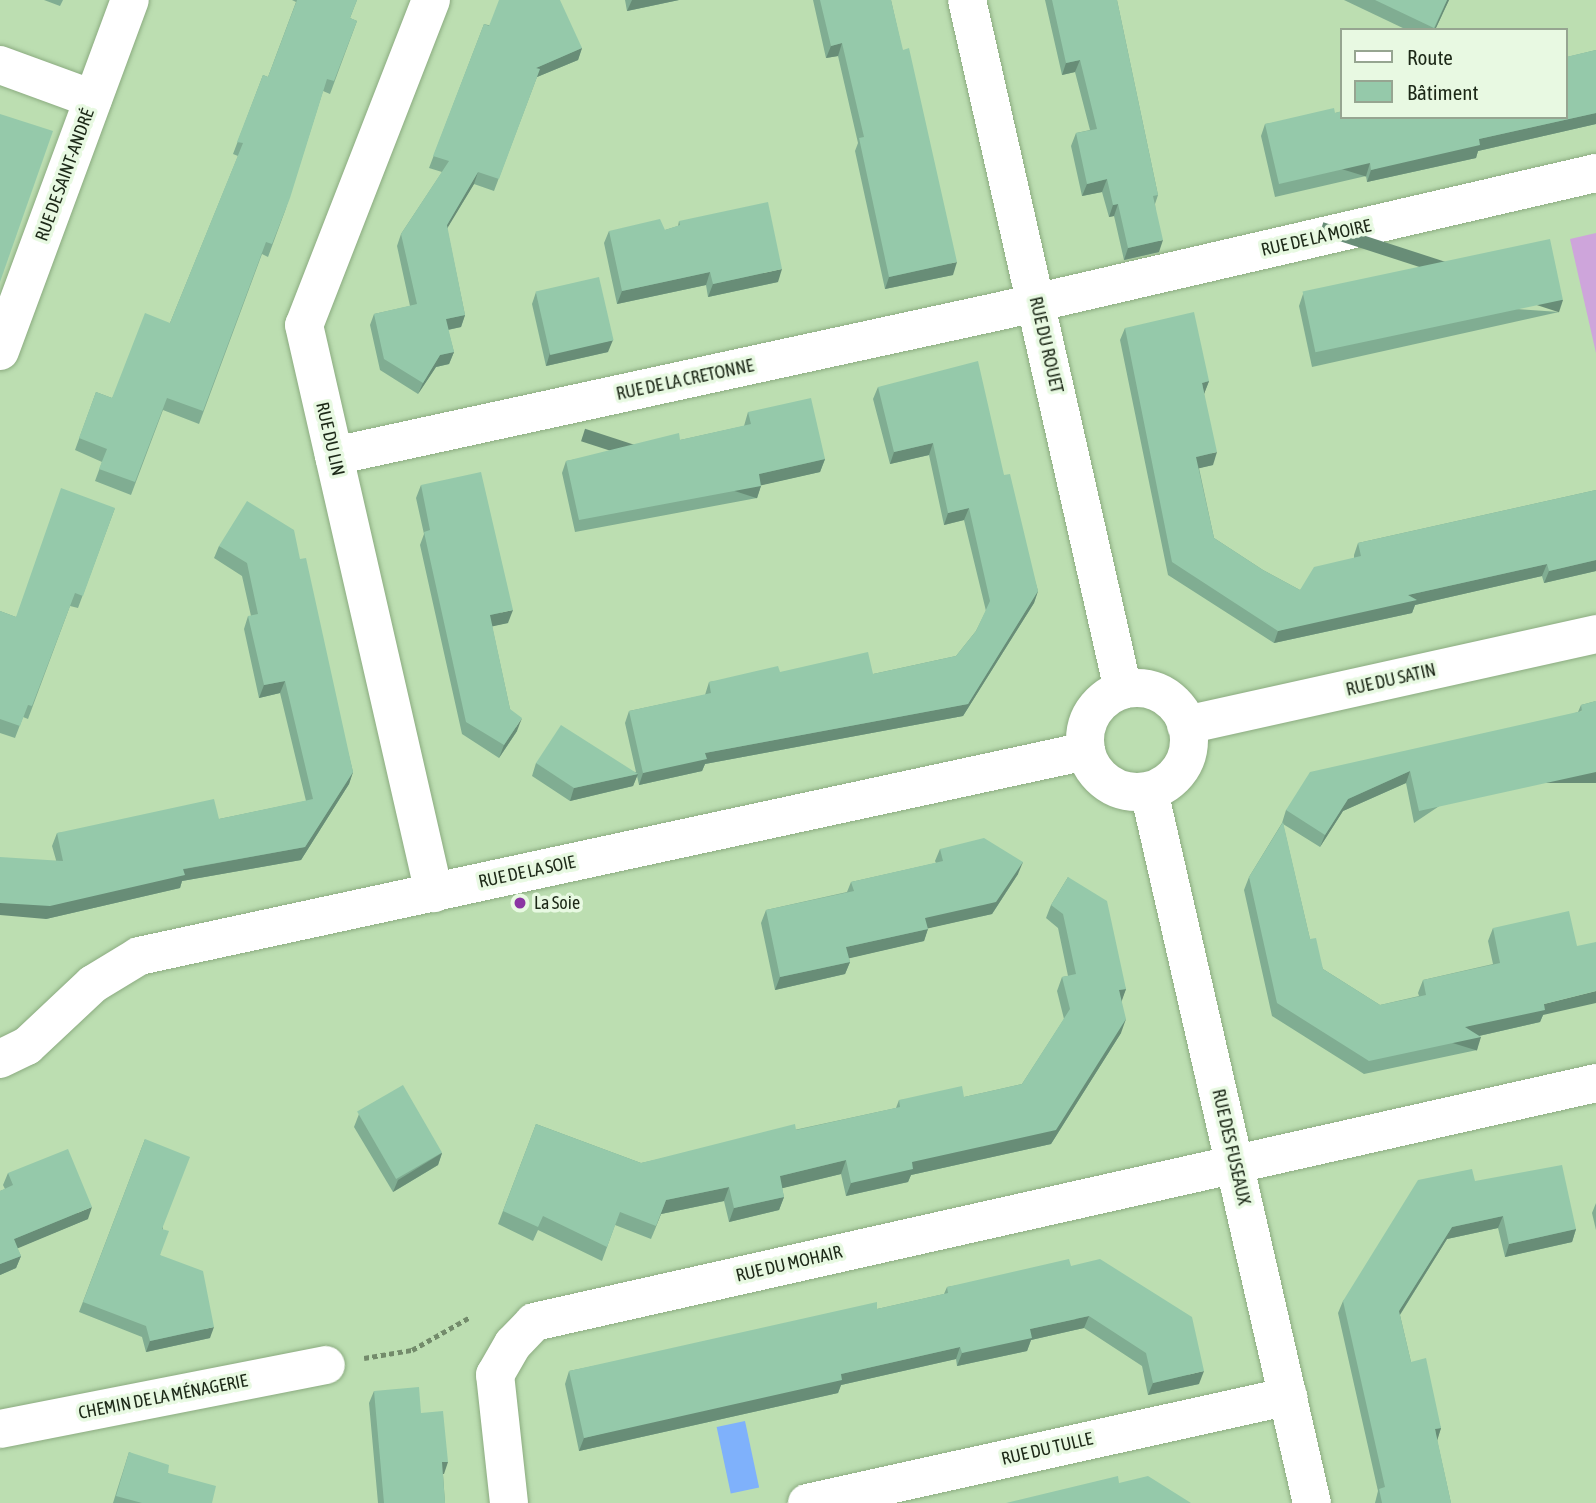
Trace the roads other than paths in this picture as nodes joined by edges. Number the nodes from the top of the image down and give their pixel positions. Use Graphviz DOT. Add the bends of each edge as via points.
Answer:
graph roads {
  1 [pos="131,0"];
  2 [pos="431,0"];
  3 [pos="967,0"];
  4 [pos="0,65"];
  5 [pos="93,99"];
  6 [pos="1596,173"];
  7 [pos="1036,303"];
  8 [pos="0,351"];
  9 [pos="334,456"];
  10 [pos="1596,634"];
  11 [pos="1124,690"];
  12 [pos="1186,725"];
  13 [pos="1086,751"];
  14 [pos="1149,791"];
  15 [pos="435,893"];
  16 [pos="0,1059"];
  17 [pos="1596,1083"];
  18 [pos="1235,1162"];
  19 [pos="326,1365"];
  20 [pos="1288,1396"];
  21 [pos="0,1429"];
  22 [pos="509,1503"];
  23 [pos="807,1503"];
  24 [pos="1312,1503"];
  1 -- 5 [label="street, RUE DE SAINT-ANDRÉ"];
  2 -- 9 [label="street, RUE DU LIN" via="304,326"];
  3 -- 7 [label="street, RUE DU ROUET"];
  4 -- 5 [label="street"];
  5 -- 8 [label="street, RUE DE SAINT-ANDRÉ"];
  6 -- 7 [label="street, RUE DE LA MOIRE"];
  7 -- 9 [label="street, RUE DE LA CRETONNE"];
  7 -- 11 [label="street, RUE DU ROUET"];
  9 -- 15 [label="street, RUE DU LIN"];
  10 -- 12 [label="street, RUE DU SATIN"];
  11 -- 12 [label="street" via="1155,692 1180,711"];
  11 -- 13 [label="street" via="1109,696 1089,720"];
  12 -- 14 [label="street" via="1186,758 1171,779"];
  13 -- 14 [label="street" via="1103,780 1117,789"];
  13 -- 15 [label="street, RUE DE LA SOIE"];
  14 -- 18 [label="street, RUE DES FUSEAUX"];
  15 -- 16 [label="street, RUE DE LA SOIE" via="139,956 93,984 27,1046"];
  17 -- 18 [label="street"];
  18 -- 20 [label="street, RUE DES FUSEAUX"];
  18 -- 22 [label="street, RUE DU MOHAIR" via="534,1322 513,1344 495,1375"];
  19 -- 21 [label="street, CHEMIN DE LA MÉNAGERIE"];
  20 -- 23 [label="street, RUE DU TULLE"];
  20 -- 24 [label="street, RUE DES FUSEAUX"];
}
